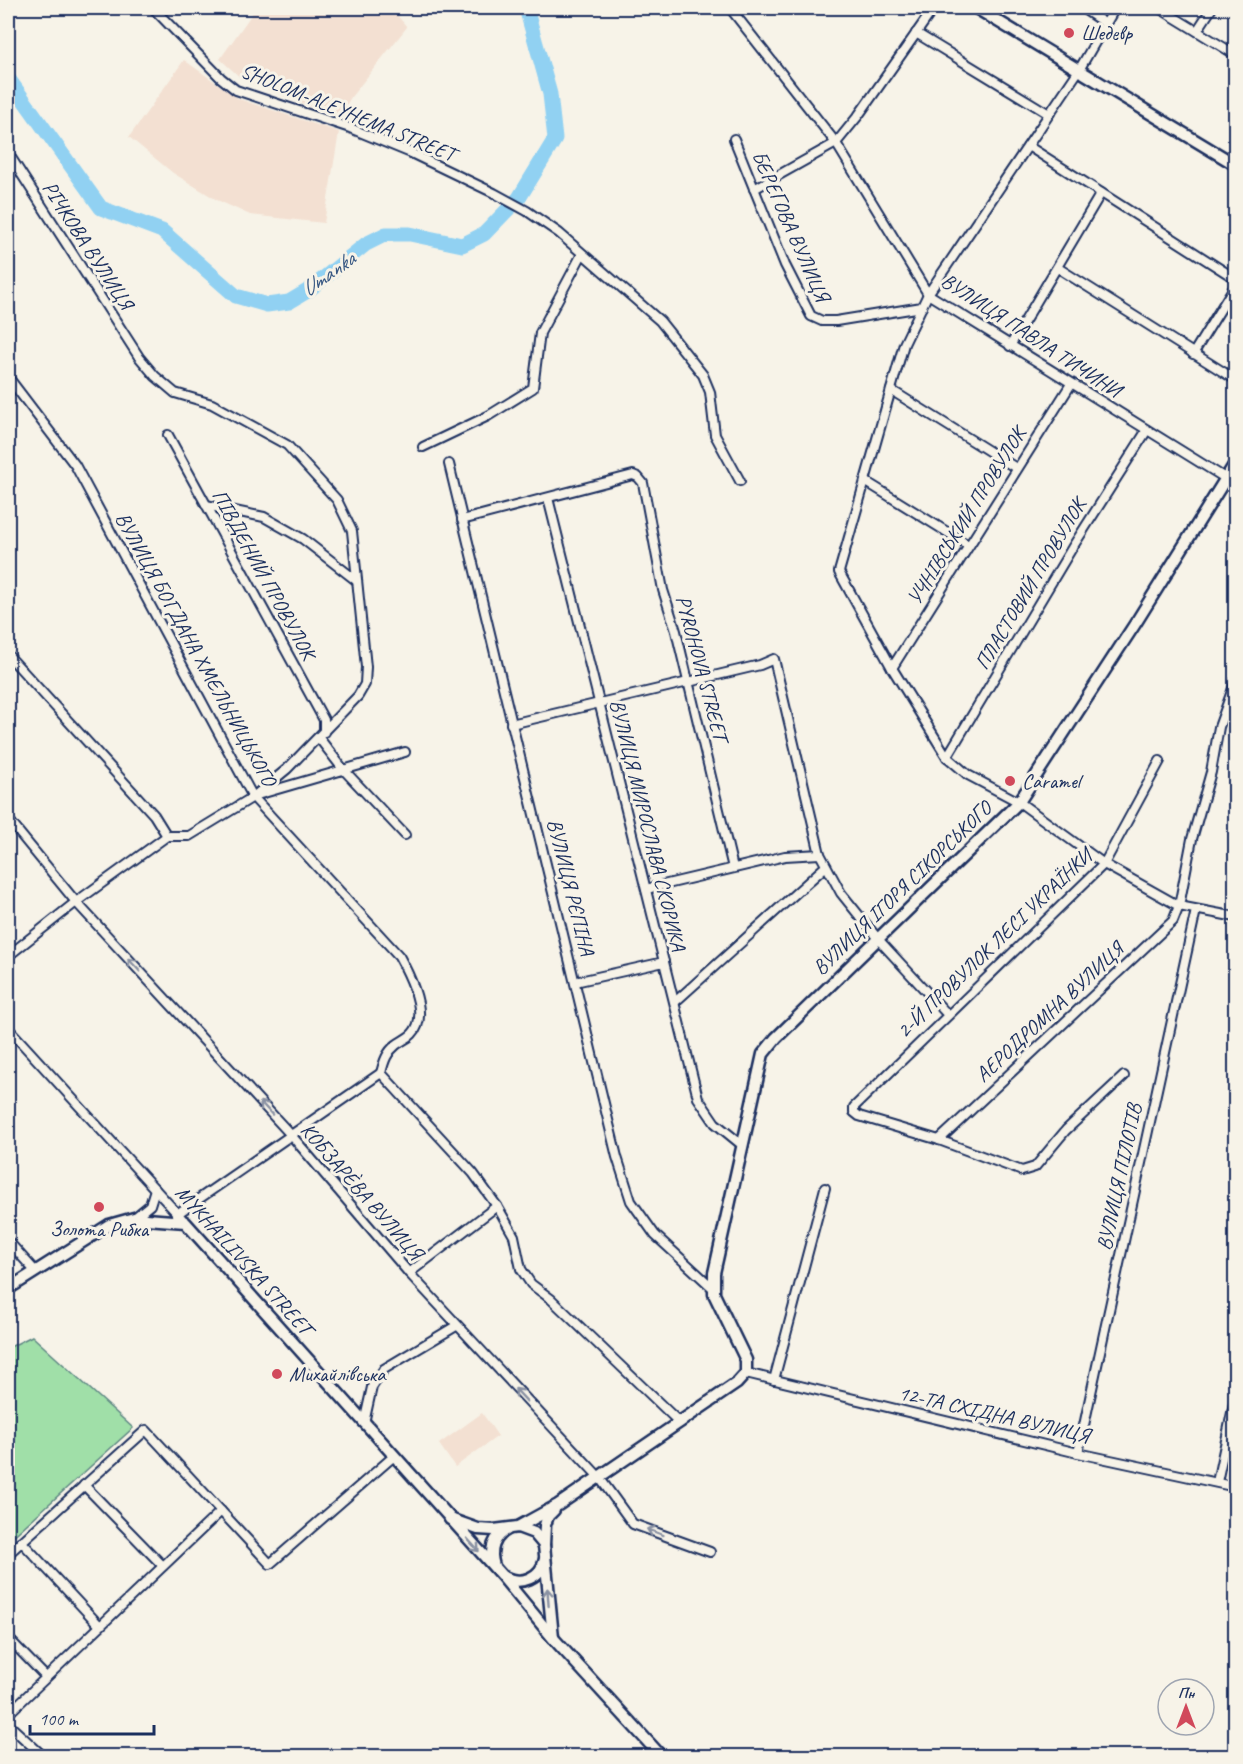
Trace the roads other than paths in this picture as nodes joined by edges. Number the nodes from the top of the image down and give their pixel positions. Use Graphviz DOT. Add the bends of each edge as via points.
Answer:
graph roads {
  1 [pos="153,8"];
  2 [pos="730,8"];
  3 [pos="934,8"];
  4 [pos="976,8"];
  5 [pos="1082,8"];
  6 [pos="1115,8"];
  7 [pos="1159,8"];
  8 [pos="1212,8"];
  9 [pos="1106,24"];
  10 [pos="1197,31"];
  11 [pos="916,33"];
  12 [pos="1236,55"];
  13 [pos="1079,70"];
  14 [pos="1049,114"];
  15 [pos="734,139"];
  16 [pos="836,143"];
  17 [pos="1028,146"];
  18 [pos="8,153"];
  19 [pos="1236,165"];
  20 [pos="754,189"];
  21 [pos="1101,193"];
  22 [pos="582,254"];
  23 [pos="1058,268"];
  24 [pos="1236,279"];
  25 [pos="1236,284"];
  26 [pos="928,294"];
  27 [pos="922,307"];
  28 [pos="1010,346"];
  29 [pos="1192,354"];
  30 [pos="8,377"];
  31 [pos="1236,380"];
  32 [pos="1071,384"];
  33 [pos="891,390"];
  34 [pos="1147,430"];
  35 [pos="168,435"];
  36 [pos="423,447"];
  37 [pos="1236,462"];
  38 [pos="449,464"];
  39 [pos="1016,468"];
  40 [pos="1230,480"];
  41 [pos="740,481"];
  42 [pos="865,481"];
  43 [pos="548,498"];
  44 [pos="206,505"];
  45 [pos="462,520"];
  46 [pos="968,545"];
  47 [pos="357,581"];
  48 [pos="8,655"];
  49 [pos="892,668"];
  50 [pos="1236,680"];
  51 [pos="688,681"];
  52 [pos="599,702"];
  53 [pos="511,724"];
  54 [pos="321,735"];
  55 [pos="405,752"];
  56 [pos="947,757"];
  57 [pos="1160,761"];
  58 [pos="343,769"];
  59 [pos="253,796"];
  60 [pos="1019,802"];
  61 [pos="8,819"];
  62 [pos="405,835"];
  63 [pos="167,836"];
  64 [pos="820,854"];
  65 [pos="1104,864"];
  66 [pos="826,866"];
  67 [pos="734,868"];
  68 [pos="646,889"];
  69 [pos="76,902"];
  70 [pos="1179,906"];
  71 [pos="1196,909"];
  72 [pos="1236,917"];
  73 [pos="878,939"];
  74 [pos="8,956"];
  75 [pos="664,962"];
  76 [pos="575,982"];
  77 [pos="675,1002"];
  78 [pos="948,1015"];
  79 [pos="8,1028"];
  80 [pos="381,1073"];
  81 [pos="1124,1076"];
  82 [pos="291,1135"];
  83 [pos="939,1140"];
  84 [pos="742,1145"];
  85 [pos="825,1188"];
  86 [pos="155,1189"];
  87 [pos="497,1206"];
  88 [pos="177,1214"];
  89 [pos="134,1218"];
  90 [pos="185,1222"];
  91 [pos="8,1240"];
  92 [pos="34,1271"];
  93 [pos="409,1273"];
  94 [pos="714,1288"];
  95 [pos="8,1289"];
  96 [pos="456,1326"];
  97 [pos="746,1373"];
  98 [pos="774,1380"];
  99 [pos="1236,1394"];
  100 [pos="364,1423"];
  101 [pos="680,1423"];
  102 [pos="1078,1453"];
  103 [pos="394,1456"];
  104 [pos="599,1477"];
  105 [pos="1217,1482"];
  106 [pos="84,1485"];
  107 [pos="1236,1487"];
  108 [pos="558,1505"];
  109 [pos="221,1510"];
  110 [pos="450,1519"];
  111 [pos="513,1528"];
  112 [pos="21,1542"];
  113 [pos="544,1550"];
  114 [pos="711,1552"];
  115 [pos="8,1554"];
  116 [pos="163,1566"];
  117 [pos="499,1574"];
  118 [pos="100,1626"];
  119 [pos="8,1638"];
  120 [pos="553,1638"];
  121 [pos="46,1677"];
  122 [pos="8,1714"];
  123 [pos="8,1724"];
  124 [pos="43,1756"];
  125 [pos="661,1756"];
  1 -- 22 [label="street, SHOLOM-ALEYHEMA STREET" via="236,90 411,153 527,212"];
  2 -- 16 [label="street, ВУЛИЦЯ ПАВЛА ТИЧИНИ"];
  3 -- 11 [label="street"];
  4 -- 13 [label="main road"];
  5 -- 9 [label="street"];
  6 -- 9 [label="street"];
  7 -- 10 [label="street"];
  8 -- 10 [label="street"];
  9 -- 13 [label="street"];
  10 -- 12 [label="street"];
  11 -- 14 [label="street"];
  11 -- 16 [label="street"];
  13 -- 14 [label="street"];
  13 -- 19 [label="main road"];
  14 -- 17 [label="street"];
  15 -- 20 [label="street, БЕРЕГОВА ВУЛИЦЯ"];
  16 -- 20 [label="street"];
  16 -- 26 [label="street, ВУЛИЦЯ ПАВЛА ТИЧИНИ"];
  17 -- 21 [label="street"];
  17 -- 26 [label="street"];
  18 -- 47 [label="street, РІЧКОВА ВУЛИЦЯ" via="155,376 175,393 212,404 287,445 337,500 352,531"];
  20 -- 27 [label="street, БЕРЕГОВА ВУЛИЦЯ" via="811,316 836,321"];
  21 -- 23 [label="street"];
  21 -- 24 [label="street"];
  22 -- 36 [label="street" via="540,333 533,388 488,416"];
  22 -- 41 [label="street, SHOLOM-ALEYHEMA STREET" via="660,321 703,375 710,392 715,435"];
  23 -- 28 [label="street"];
  23 -- 29 [label="street"];
  25 -- 29 [label="street"];
  26 -- 27 [label="street"];
  26 -- 28 [label="street, ВУЛИЦЯ ПАВЛА ТИЧИНИ"];
  27 -- 33 [label="street" via="904,344"];
  28 -- 32 [label="street, ВУЛИЦЯ ПАВЛА ТИЧИНИ"];
  29 -- 31 [label="street"];
  30 -- 59 [label="street, ВУЛИЦЯ БОГДАНА ХМЕЛЬНИЦЬКОГО" via="75,465"];
  32 -- 34 [label="street, ВУЛИЦЯ ПАВЛА ТИЧИНИ"];
  32 -- 39 [label="street, УЧНІВСЬКИЙ ПРОВУЛОК"];
  33 -- 39 [label="street"];
  33 -- 42 [label="street"];
  34 -- 40 [label="street, ВУЛИЦЯ ПАВЛА ТИЧИНИ"];
  34 -- 56 [label="street, ПЛАСТОВИЙ ПРОВУЛОК"];
  35 -- 44 [label="street, ПІВДЕНИЙ ПРОВУЛОК"];
  37 -- 40 [label="main road, ВУЛИЦЯ ІГОРЯ СІКОРСЬКОГО"];
  38 -- 45 [label="street, ВУЛИЦЯ РЄПІНА"];
  39 -- 46 [label="street, УЧНІВСЬКИЙ ПРОВУЛОК"];
  40 -- 60 [label="main road, ВУЛИЦЯ ІГОРЯ СІКОРСЬКОГО"];
  42 -- 46 [label="street"];
  42 -- 49 [label="street" via="839,570"];
  43 -- 45 [label="street"];
  43 -- 51 [label="street, PYROHOVA STREET" via="633,475 638,477"];
  43 -- 52 [label="street, ВУЛИЦЯ МИРОСЛАВА СКОРИКА"];
  44 -- 47 [label="street" via="264,517 303,539"];
  44 -- 54 [label="street, ПІВДЕНИЙ ПРОВУЛОК" via="324,720"];
  45 -- 53 [label="street, ВУЛИЦЯ РЄПІНА"];
  46 -- 49 [label="street, УЧНІВСЬКИЙ ПРОВУЛОК"];
  47 -- 54 [label="street, РІЧКОВА ВУЛИЦЯ" via="365,684"];
  48 -- 63 [label="street" via="154,815"];
  49 -- 56 [label="street"];
  50 -- 70 [label="street" via="1219,727"];
  51 -- 52 [label="street"];
  51 -- 64 [label="street" via="774,659"];
  51 -- 67 [label="street, PYROHOVA STREET"];
  52 -- 53 [label="street"];
  52 -- 68 [label="street, ВУЛИЦЯ МИРОСЛАВА СКОРИКА"];
  53 -- 76 [label="street, ВУЛИЦЯ РЄПІНА"];
  54 -- 58 [label="street, ПІВДЕНИЙ ПРОВУЛОК"];
  54 -- 59 [label="street, РІЧКОВА ВУЛИЦЯ"];
  55 -- 58 [label="street"];
  56 -- 60 [label="street" via="968,775"];
  57 -- 65 [label="street, 2-Й ПРОВУЛОК ЛЕСІ УКРАЇНКИ"];
  58 -- 59 [label="street"];
  58 -- 62 [label="street, ПІВДЕНИЙ ПРОВУЛОК"];
  59 -- 63 [label="street" via="189,836"];
  59 -- 80 [label="street, ВУЛИЦЯ БОГДАНА ХМЕЛЬНИЦЬКОГО" via="399,956 411,976 421,1016 419,1026 385,1057"];
  60 -- 65 [label="street"];
  60 -- 73 [label="main road, ВУЛИЦЯ ІГОРЯ СІКОРСЬКОГО"];
  61 -- 69 [label="street, КОБЗАРÈВА ВУЛИЦЯ"];
  63 -- 69 [label="street"];
  64 -- 66 [label="street"];
  64 -- 67 [label="street" via="785,856"];
  65 -- 70 [label="street"];
  65 -- 78 [label="street, 2-Й ПРОВУЛОК ЛЕСІ УКРАЇНКИ"];
  66 -- 73 [label="street" via="841,893"];
  66 -- 77 [label="street"];
  67 -- 68 [label="street"];
  68 -- 75 [label="street, ВУЛИЦЯ МИРОСЛАВА СКОРИКА"];
  69 -- 74 [label="street"];
  82 -- 69 [label="street, КОБЗАРÈВА ВУЛИЦЯ, one-way"];
  70 -- 71 [label="street"];
  70 -- 83 [label="street, АЕРОДРОМНА ВУЛИЦЯ" via="1173,921"];
  71 -- 72 [label="street"];
  71 -- 102 [label="street, ВУЛИЦЯ ПІЛОТІВ"];
  73 -- 78 [label="street"];
  73 -- 84 [label="main road, ВУЛИЦЯ ІГОРЯ СІКОРСЬКОГО" via="763,1054"];
  75 -- 76 [label="street"];
  75 -- 77 [label="street, ВУЛИЦЯ МИРОСЛАВА СКОРИКА"];
  76 -- 94 [label="street, ВУЛИЦЯ РЄПІНА" via="631,1201 656,1235"];
  77 -- 84 [label="street, ВУЛИЦЯ МИРОСЛАВА СКОРИКА" via="698,1098 715,1122"];
  78 -- 83 [label="street, 2-Й ПРОВУЛОК ЛЕСІ УКРАЇНКИ" via="854,1107 859,1116"];
  79 -- 86 [label="street, MYKHAILIVSKA STREET"];
  80 -- 82 [label="street"];
  80 -- 87 [label="street" via="473,1173"];
  81 -- 83 [label="street" via="1029,1170 1022,1171"];
  82 -- 88 [label="street"];
  82 -- 93 [label="street, КОБЗАРÈВА ВУЛИЦЯ"];
  84 -- 94 [label="main road, ВУЛИЦЯ ІГОРЯ СІКОРСЬКОГО"];
  85 -- 98 [label="street"];
  86 -- 88 [label="street, MYKHAILIVSKA STREET"];
  86 -- 89 [label="street" via="150,1205"];
  87 -- 93 [label="street"];
  87 -- 101 [label="street" via="514,1236 521,1269 531,1284"];
  88 -- 90 [label="street, MYKHAILIVSKA STREET"];
  89 -- 90 [label="main road"];
  89 -- 92 [label="main road" via="109,1226"];
  90 -- 100 [label="main road, MYKHAILIVSKA STREET"];
  91 -- 92 [label="street"];
  92 -- 95 [label="main road"];
  93 -- 96 [label="street, КОБЗАРÈВА ВУЛИЦЯ"];
  94 -- 97 [label="main road, ВУЛИЦЯ ІГОРЯ СІКОРСЬКОГО" via="742,1348"];
  96 -- 100 [label="street" via="384,1369 372,1387"];
  104 -- 96 [label="street, КОБЗАРÈВА ВУЛИЦЯ, one-way"];
  97 -- 98 [label="street, 12-ТА СХІДНА ВУЛИЦЯ"];
  97 -- 101 [label="main road"];
  98 -- 102 [label="street, 12-ТА СХІДНА ВУЛИЦЯ"];
  99 -- 105 [label="street"];
  100 -- 103 [label="main road, MYKHAILIVSKA STREET"];
  101 -- 104 [label="main road"];
  102 -- 105 [label="street, 12-ТА СХІДНА ВУЛИЦЯ"];
  103 -- 109 [label="street" via="270,1564"];
  103 -- 110 [label="main road, MYKHAILIVSKA STREET"];
  104 -- 108 [label="main road"];
  114 -- 104 [label="street, КОБЗАРÈВА ВУЛИЦЯ, one-way" via="633,1524"];
  105 -- 107 [label="street, 12-ТА СХІДНА ВУЛИЦЯ"];
  106 -- 109 [label="street" via="146,1430"];
  106 -- 112 [label="street"];
  106 -- 116 [label="street"];
  108 -- 111 [label="main road"];
  108 -- 113 [label="main road" via="545,1525"];
  109 -- 116 [label="street"];
  110 -- 111 [label="main road" via="478,1529"];
  110 -- 117 [label="main road, MYKHAILIVSKA STREET, one-way"];
  111 -- 113 [label="main road" via="534,1533"];
  111 -- 117 [label="main road" via="492,1546"];
  112 -- 115 [label="street"];
  112 -- 118 [label="street"];
  113 -- 117 [label="main road" via="543,1564 530,1579 519,1582"];
  120 -- 113 [label="main road, one-way"];
  116 -- 118 [label="street"];
  117 -- 120 [label="main road, MYKHAILIVSKA STREET"];
  118 -- 121 [label="street"];
  119 -- 121 [label="street"];
  120 -- 125 [label="main road, MYKHAILIVSKA STREET"];
  121 -- 122 [label="street"];
  123 -- 124 [label="street"];
}
